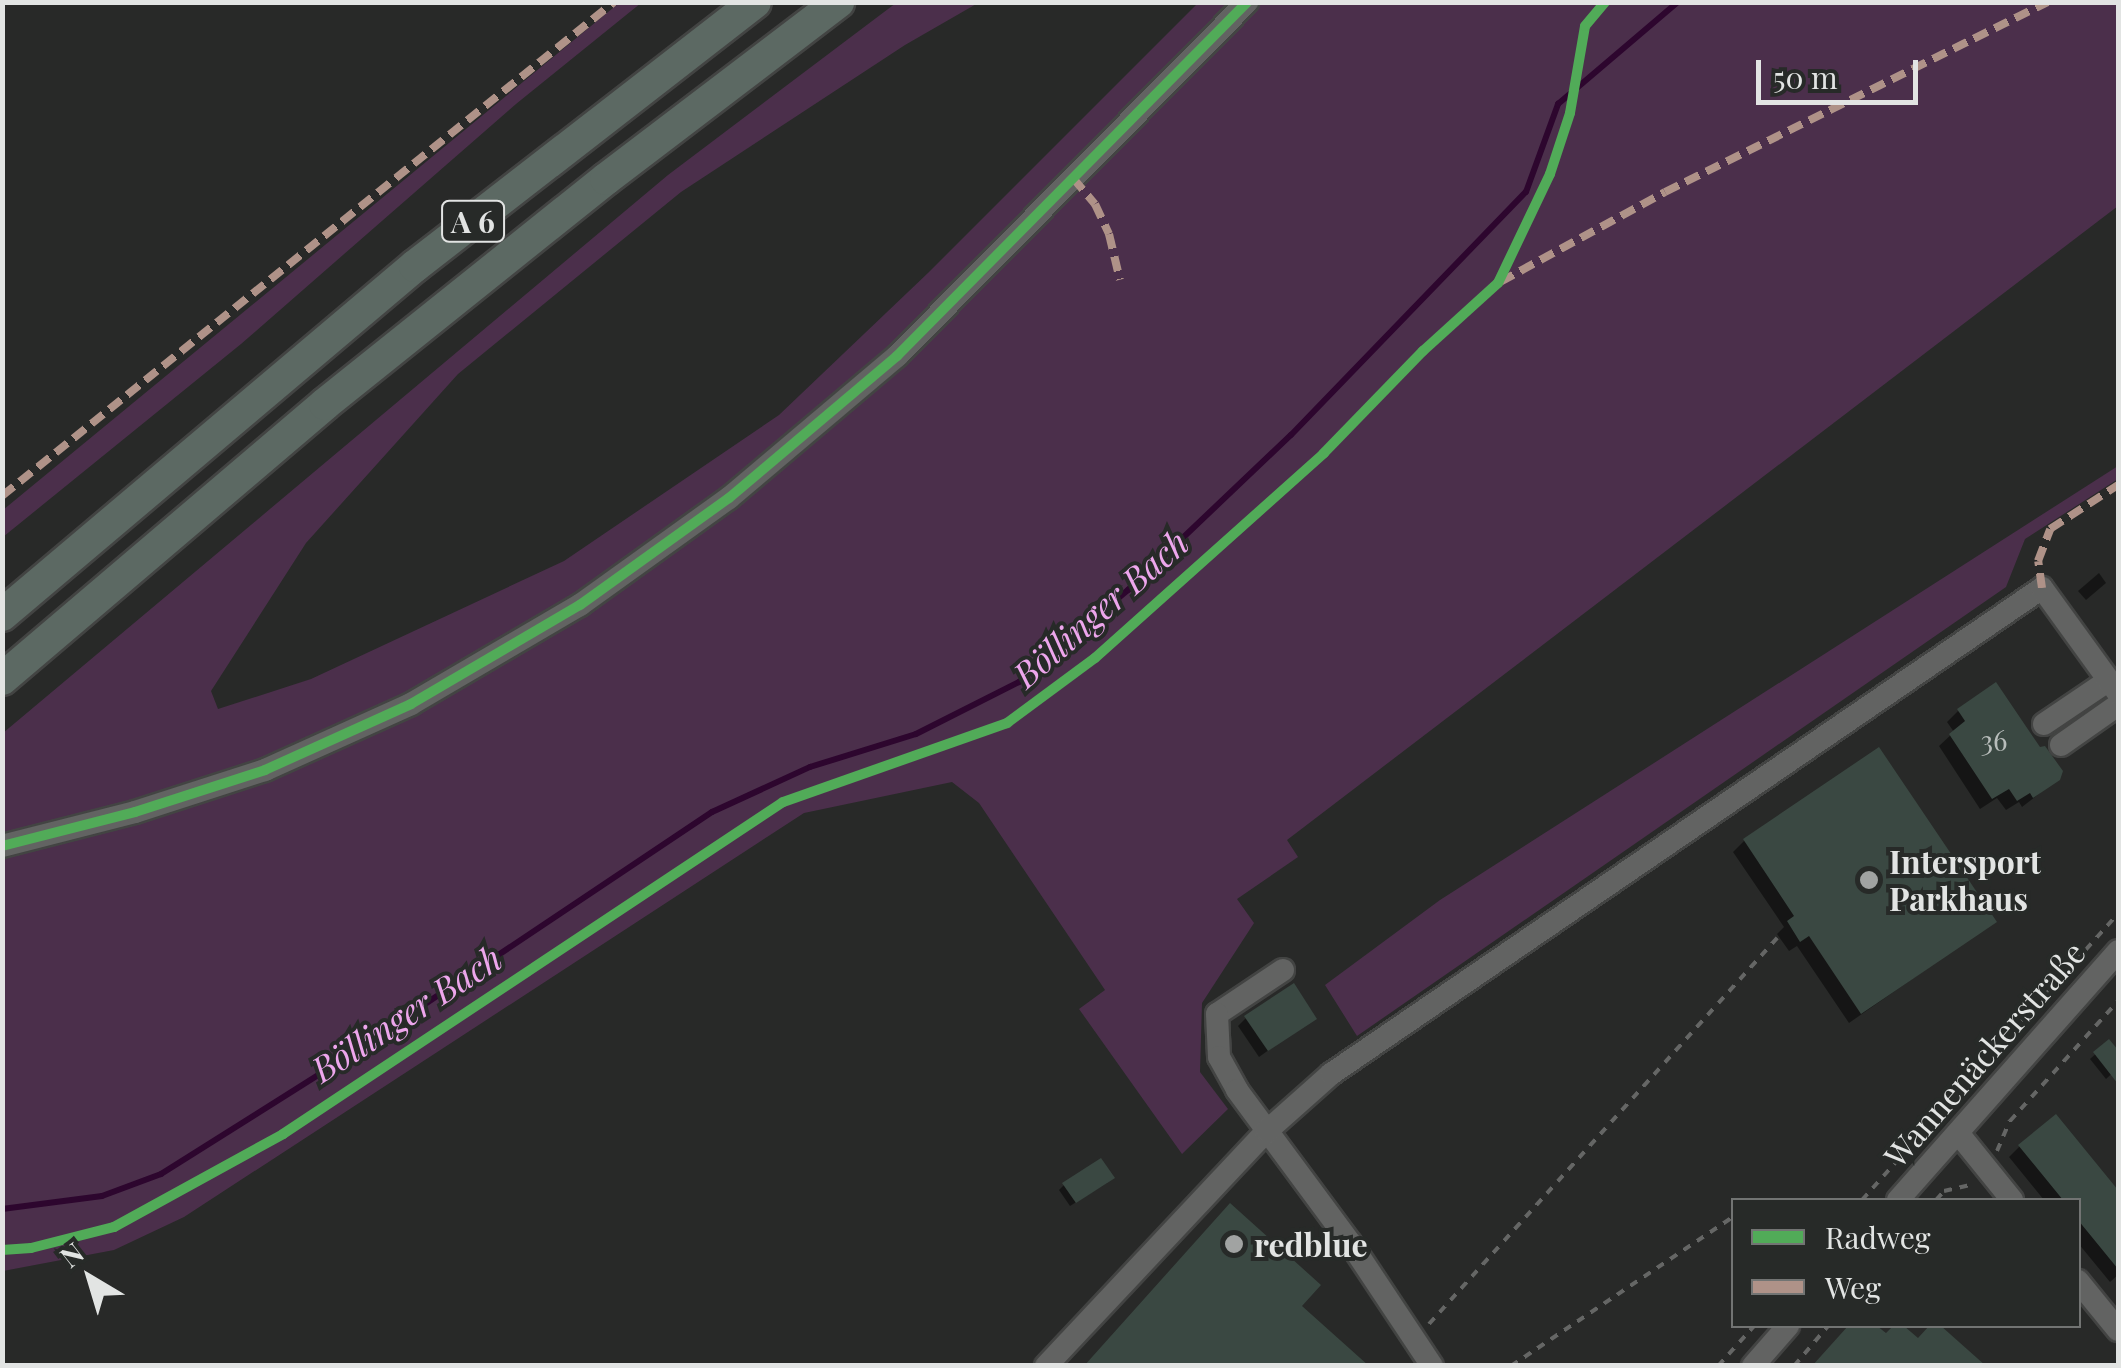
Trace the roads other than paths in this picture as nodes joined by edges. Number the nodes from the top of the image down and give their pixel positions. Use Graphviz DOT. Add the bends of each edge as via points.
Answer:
graph roads {
  1 [pos="755,2"];
  2 [pos="838,2"];
  3 [pos="1247,2"];
  4 [pos="2,614"];
  5 [pos="2,679"];
  6 [pos="2114,687"];
  7 [pos="2118,705"];
  8 [pos="2044,724"];
  9 [pos="2061,745"];
  10 [pos="2,846"];
  11 [pos="2118,951"];
  12 [pos="1283,970"];
  13 [pos="1267,1131"];
  14 [pos="1958,1132"];
  15 [pos="1900,1198"];
  16 [pos="2010,1198"];
  17 [pos="2081,1285"];
  18 [pos="1786,1328"];
  19 [pos="2118,1330"];
  20 [pos="1046,1366"];
  21 [pos="1432,1366"];
  22 [pos="1753,1366"];
  1 -- 4 [label="highway, A 6" via="415,266"];
  2 -- 5 [label="highway, A 6" via="325,404"];
  3 -- 10 [label="street" via="897,356 729,498 580,605 411,704 265,770"];
  6 -- 8 [label="street"];
  6 -- 13 [label="street" via="2042,588 1331,1074"];
  7 -- 9 [label="street"];
  11 -- 14 [label="street, Wannenäckerstraße"];
  12 -- 13 [label="street" via="1217,1014 1218,1057"];
  13 -- 20 [label="street"];
  13 -- 21 [label="street"];
  14 -- 15 [label="street, Wannenäckerstraße"];
  14 -- 16 [label="street"];
  17 -- 19 [label="street"];
  18 -- 22 [label="street"];
}
